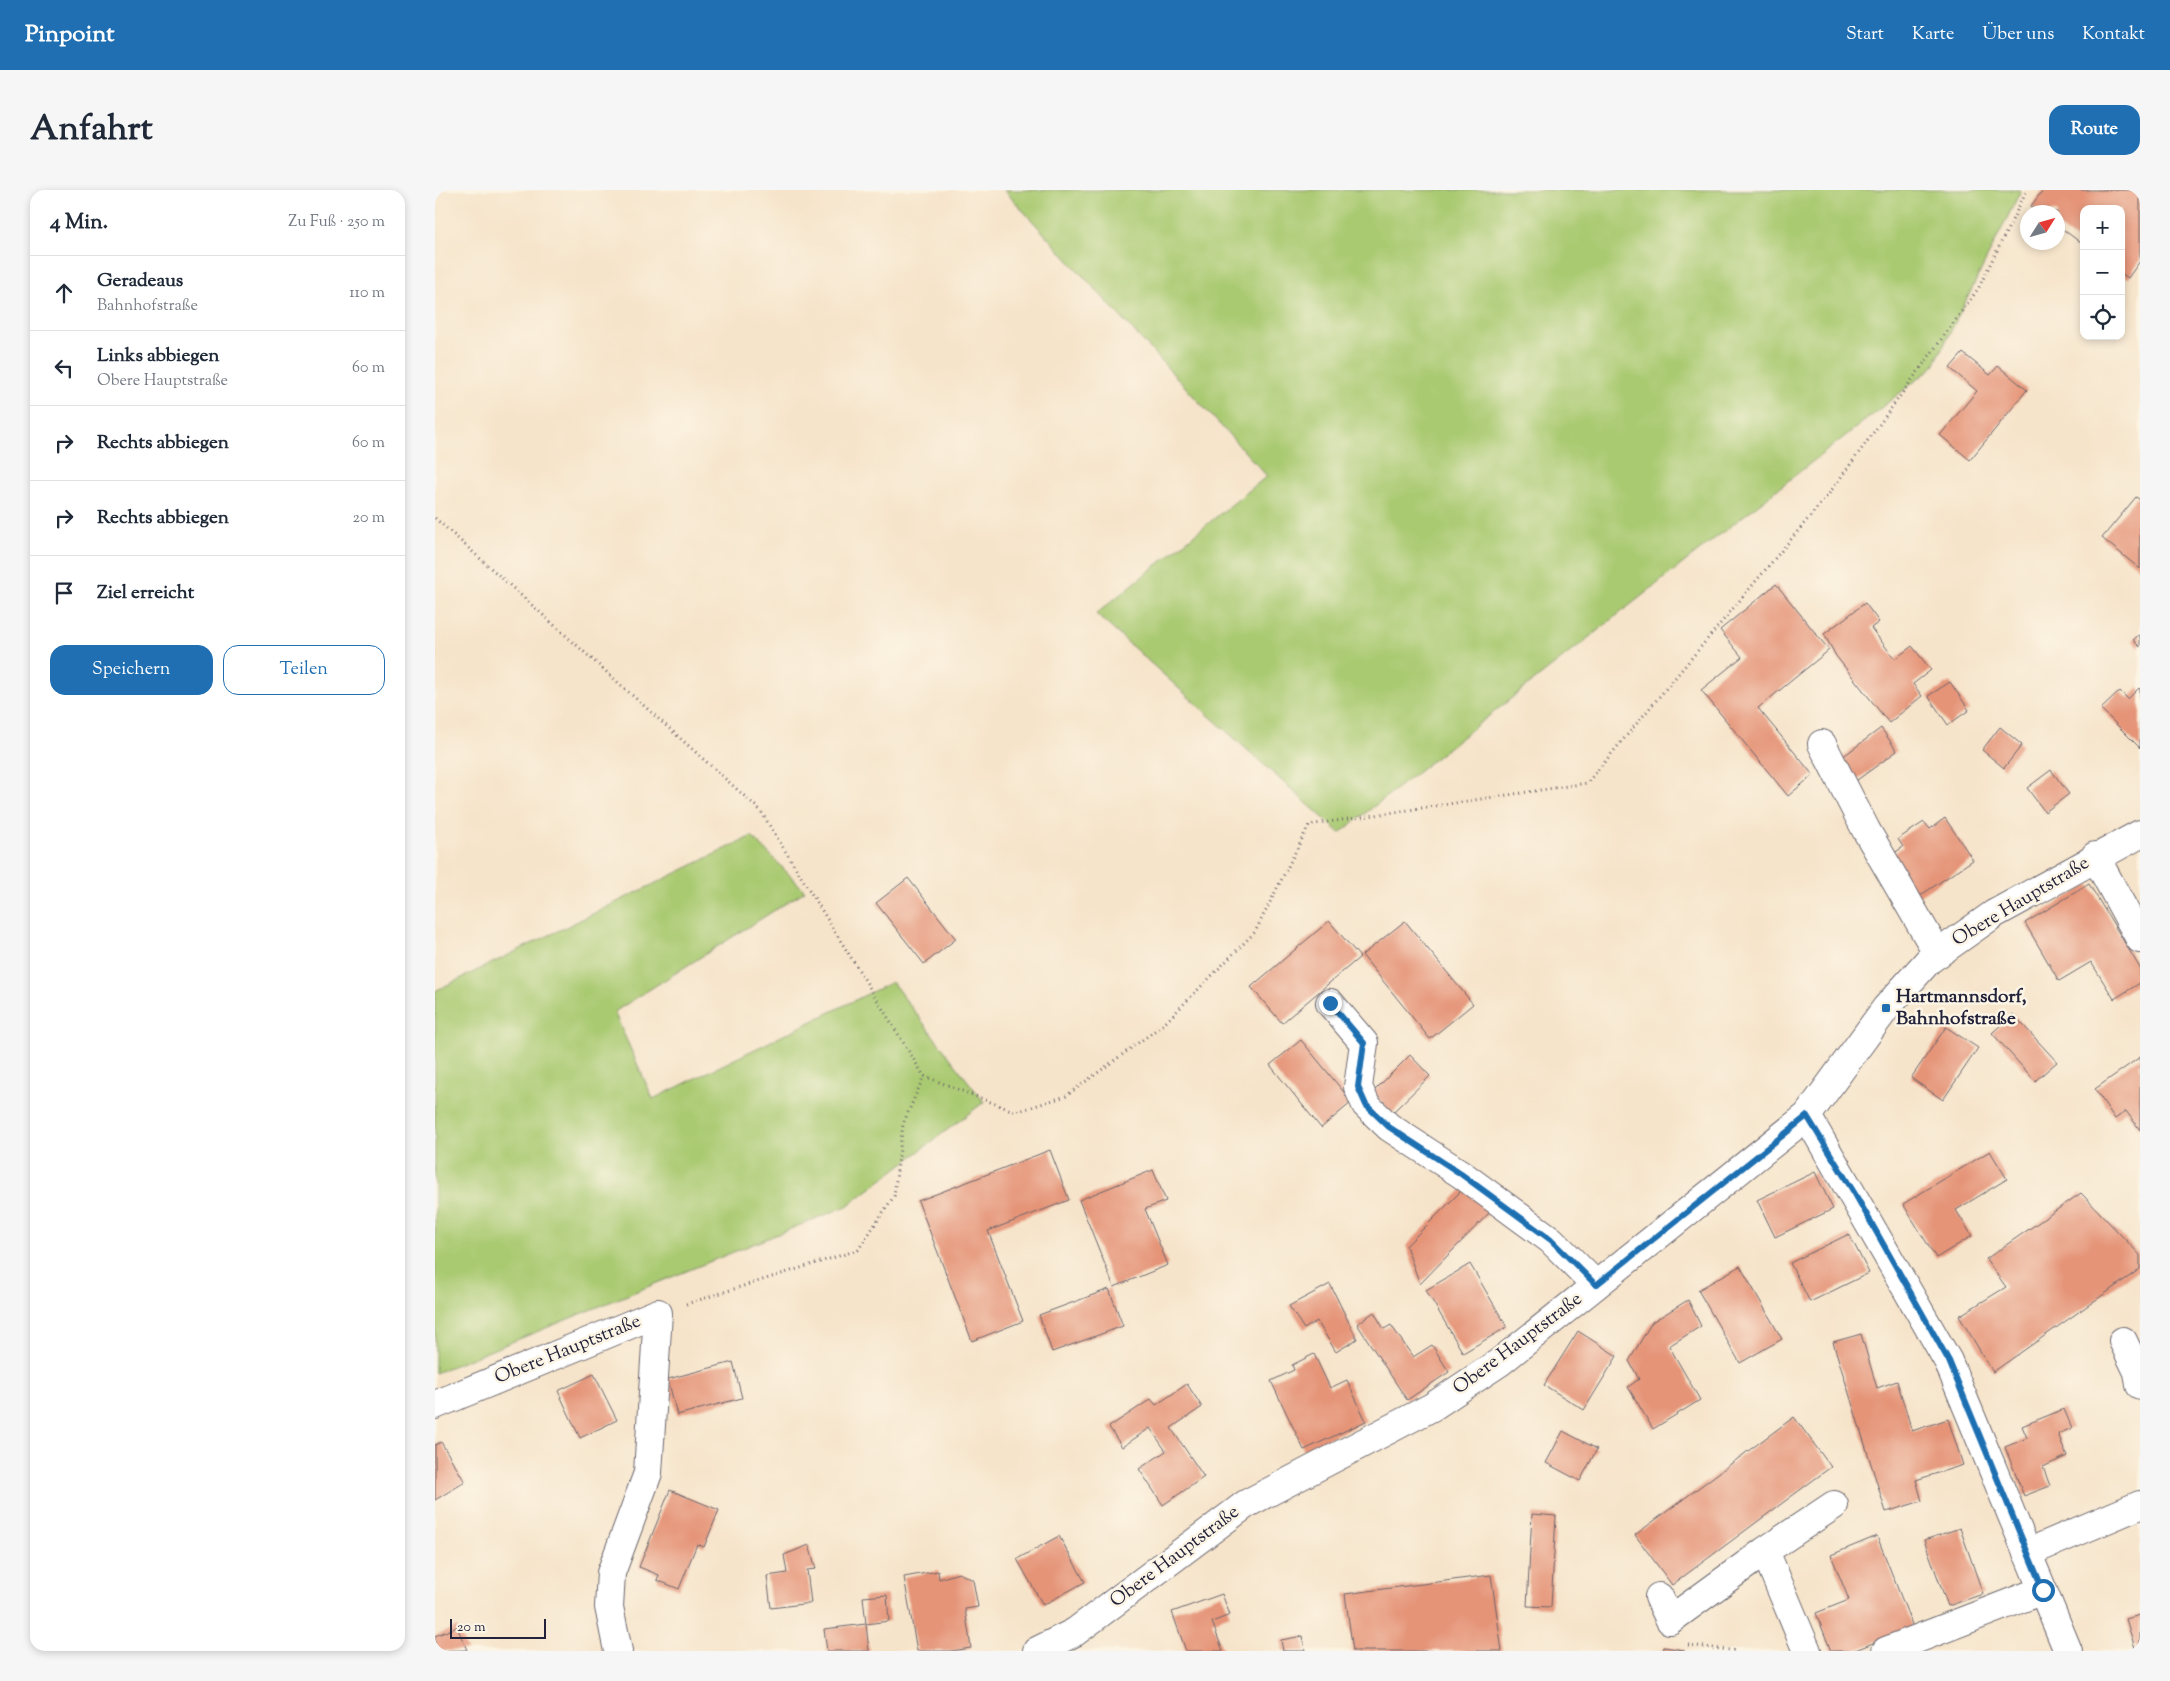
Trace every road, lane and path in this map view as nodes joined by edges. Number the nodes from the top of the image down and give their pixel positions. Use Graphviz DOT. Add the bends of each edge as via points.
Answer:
graph roads {
  1 [pos="2027,190"];
  2 [pos="435,518"];
  3 [pos="1821,744"];
  4 [pos="2140,834"];
  5 [pos="2095,856"];
  6 [pos="2140,939"];
  7 [pos="1938,954"];
  8 [pos="1330,1003"];
  9 [pos="924,1076"];
  10 [pos="1807,1116"];
  11 [pos="1596,1285"];
  12 [pos="658,1313"];
  13 [pos="2123,1341"];
  14 [pos="2140,1385"];
  15 [pos="435,1405"];
  16 [pos="1833,1505"];
  17 [pos="2140,1505"];
  18 [pos="1765,1552"];
  19 [pos="2027,1553"];
  20 [pos="2043,1590"];
  21 [pos="1659,1597"];
  22 [pos="1938,1641"];
  23 [pos="1685,1644"];
  24 [pos="618,1651"];
  25 [pos="1037,1651"];
  26 [pos="1737,1651"];
  27 [pos="1807,1651"];
  28 [pos="1886,1651"];
  29 [pos="2068,1651"];
  1 -- 9 [label="path" via="1978,290 1828,495 1587,783 1309,825 1255,932 1164,1024 1065,1096 1015,1112"];
  2 -- 9 [label="path" via="760,810"];
  3 -- 7 [label="street"];
  4 -- 5 [label="street, Obere Hauptstraße"];
  5 -- 6 [label="street"];
  5 -- 7 [label="street, Obere Hauptstraße" via="1994,914"];
  7 -- 10 [label="street, Obere Hauptstraße" via="1886,1008"];
  8 -- 11 [label="street" via="1364,1043 1358,1087 1366,1105 1389,1127 1461,1174 1551,1240"];
  9 -- 12 [label="path" via="903,1124 894,1196 858,1250"];
  10 -- 11 [label="street, Obere Hauptstraße"];
  10 -- 19 [label="street" via="1949,1361"];
  11 -- 25 [label="street, Obere Hauptstraße" via="1500,1362 1439,1402 1246,1504 1075,1632"];
  12 -- 15 [label="street, Obere Hauptstraße"];
  12 -- 24 [label="street, Obere Hauptstraße" via="648,1473 611,1573 609,1607"];
  13 -- 14 [label="street" via="2138,1372"];
  16 -- 18 [label="street"];
  17 -- 19 [label="street"];
  18 -- 21 [label="street" via="1670,1620"];
  18 -- 27 [label="street"];
  19 -- 20 [label="street"];
  20 -- 22 [label="street"];
  20 -- 29 [label="street"];
  22 -- 28 [label="street"];
  23 -- 26 [label="path"];
}
